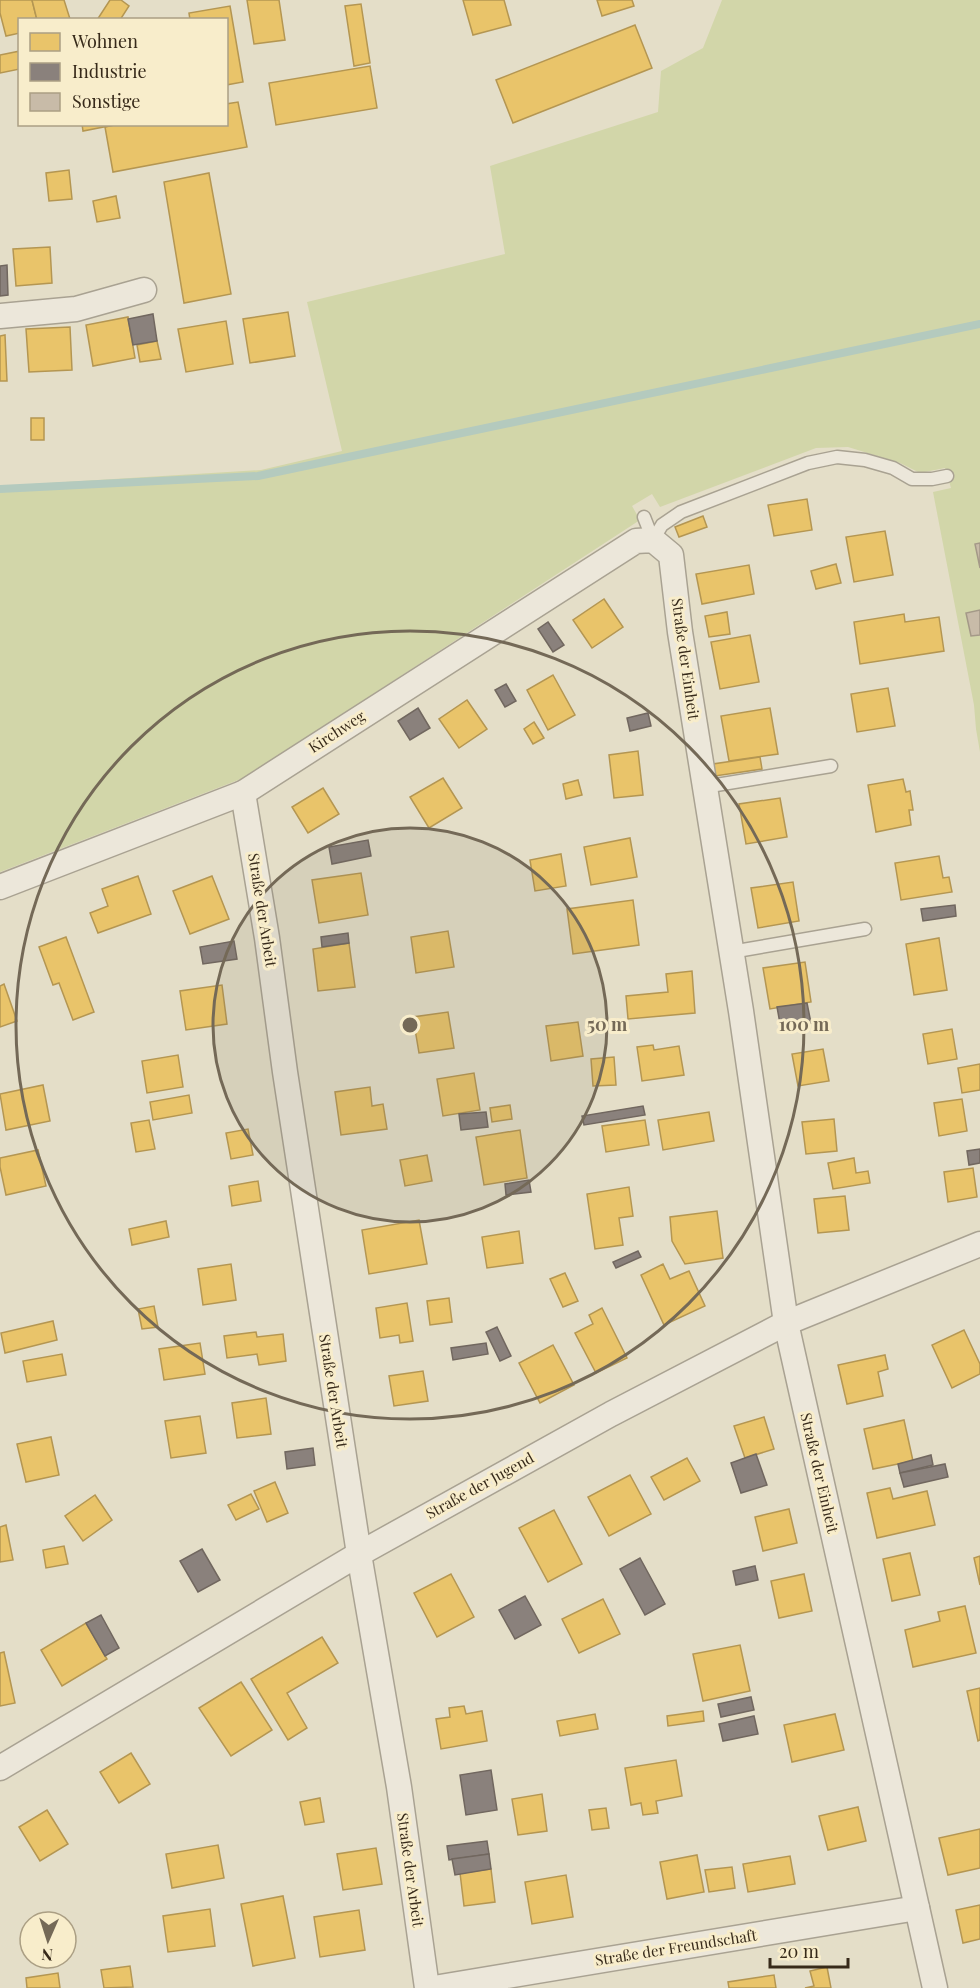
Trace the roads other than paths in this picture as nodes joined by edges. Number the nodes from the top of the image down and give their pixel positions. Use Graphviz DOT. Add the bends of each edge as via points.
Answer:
graph roads {
  1 [pos="144,290"];
  2 [pos="0,316"];
  3 [pos="947,476"];
  4 [pos="644,517"];
  5 [pos="653,540"];
  6 [pos="831,766"];
  7 [pos="704,787"];
  8 [pos="243,793"];
  9 [pos="0,887"];
  10 [pos="865,929"];
  11 [pos="731,952"];
  12 [pos="980,1244"];
  13 [pos="786,1323"];
  14 [pos="358,1554"];
  15 [pos="0,1768"];
  16 [pos="917,1908"];
  17 [pos="427,1988"];
  18 [pos="434,1988"];
  19 [pos="935,1988"];
  1 -- 2 [label="street" via="76,309"];
  3 -- 5 [label="lane" via="912,479 893,468 865,460 830,458 681,513 662,525"];
  4 -- 5 [label="lane"];
  5 -- 7 [label="street, Straße der Einheit" via="671,555"];
  5 -- 8 [label="street, Kirchweg" via="636,541"];
  6 -- 7 [label="lane"];
  7 -- 11 [label="street, Straße der Einheit"];
  8 -- 9 [label="street, Kirchweg"];
  8 -- 14 [label="street, Straße der Arbeit"];
  10 -- 11 [label="lane"];
  11 -- 13 [label="street, Straße der Einheit"];
  12 -- 13 [label="street, Straße der Jugend"];
  13 -- 14 [label="street, Straße der Jugend" via="611,1414"];
  13 -- 16 [label="street, Straße der Einheit"];
  14 -- 15 [label="street, Straße der Jugend"];
  14 -- 17 [label="street, Straße der Arbeit" via="399,1787"];
  16 -- 18 [label="street, Straße der Freundschaft"];
  16 -- 19 [label="street, Straße der Einheit"];
}
